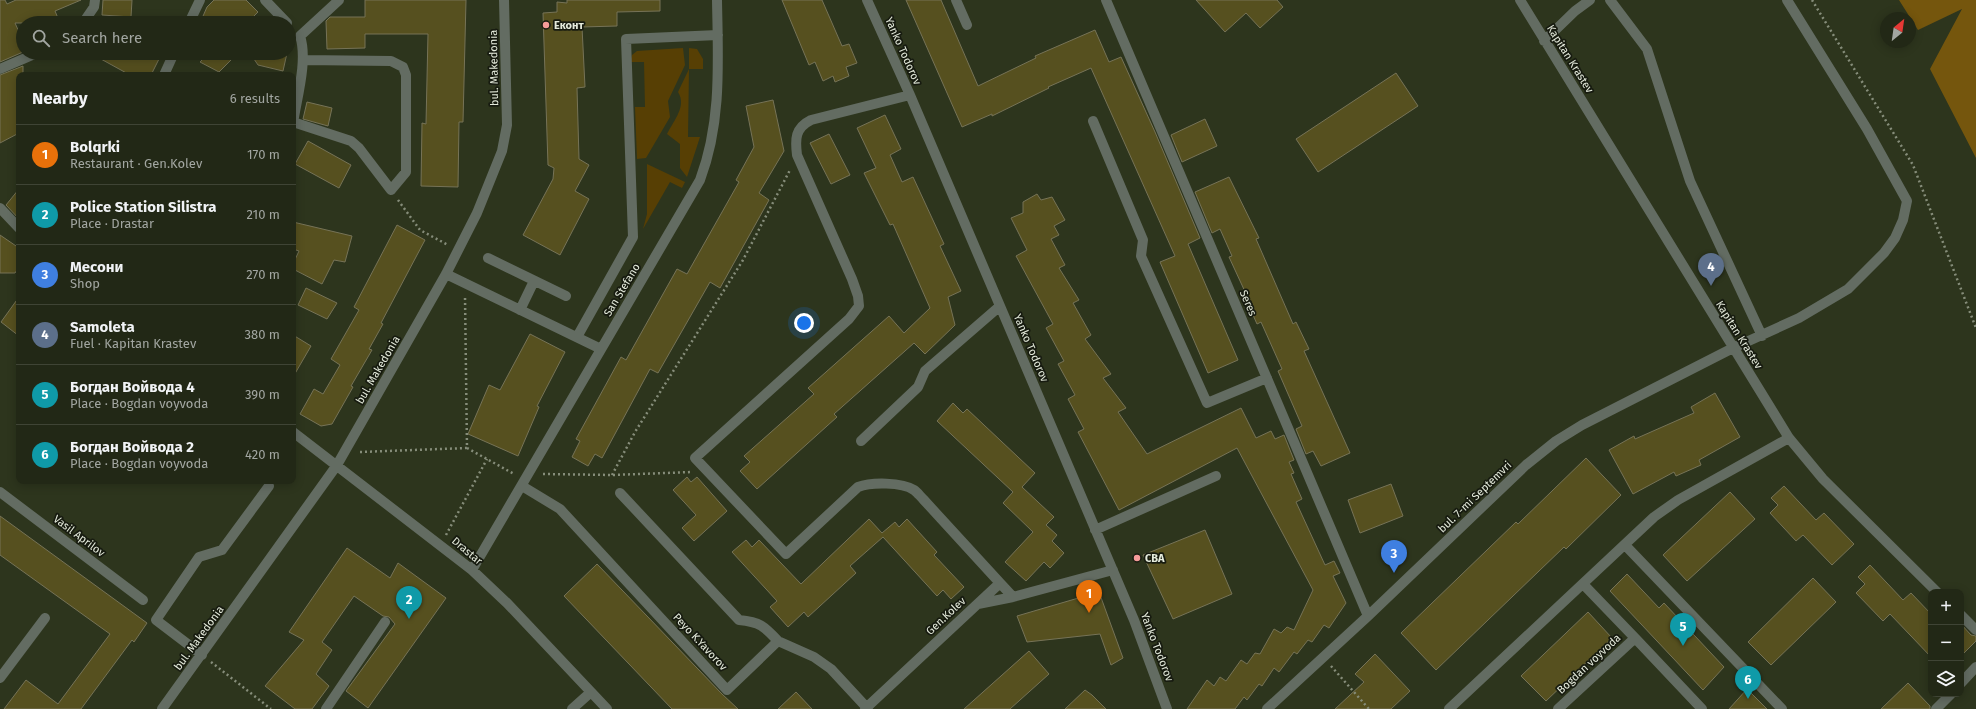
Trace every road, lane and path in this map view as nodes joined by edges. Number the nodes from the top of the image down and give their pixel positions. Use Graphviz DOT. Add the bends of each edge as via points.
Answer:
graph roads {
  1 [pos="95,0"];
  2 [pos="200,0"];
  3 [pos="265,0"];
  4 [pos="339,0"];
  5 [pos="504,0"];
  6 [pos="718,0"];
  7 [pos="867,0"];
  8 [pos="956,0"];
  9 [pos="1106,0"];
  10 [pos="1520,0"];
  11 [pos="1590,0"];
  12 [pos="1610,0"];
  13 [pos="1787,0"];
  14 [pos="1812,0"];
  15 [pos="88,16"];
  16 [pos="192,16"];
  17 [pos="280,16"];
  18 [pos="967,25"];
  19 [pos="296,32"];
  20 [pos="718,35"];
  21 [pos="300,36"];
  22 [pos="1544,41"];
  23 [pos="21,60"];
  24 [pos="171,60"];
  25 [pos="303,60"];
  26 [pos="0,69"];
  27 [pos="165,72"];
  28 [pos="910,94"];
  29 [pos="296,103"];
  30 [pos="1093,122"];
  31 [pos="296,123"];
  32 [pos="797,155"];
  33 [pos="391,190"];
  34 [pos="0,208"];
  35 [pos="16,225"];
  36 [pos="459,251"];
  37 [pos="488,258"];
  38 [pos="446,274"];
  39 [pos="534,281"];
  40 [pos="465,283"];
  41 [pos="566,296"];
  42 [pos="1000,306"];
  43 [pos="520,310"];
  44 [pos="1976,328"];
  45 [pos="1762,336"];
  46 [pos="578,337"];
  47 [pos="601,348"];
  48 [pos="1733,348"];
  49 [pos="1267,378"];
  50 [pos="296,434"];
  51 [pos="1789,438"];
  52 [pos="861,441"];
  53 [pos="467,448"];
  54 [pos="345,452"];
  55 [pos="487,459"];
  56 [pos="337,465"];
  57 [pos="708,472"];
  58 [pos="612,475"];
  59 [pos="1216,476"];
  60 [pos="525,480"];
  61 [pos="269,486"];
  62 [pos="0,492"];
  63 [pos="620,493"];
  64 [pos="1096,530"];
  65 [pos="441,545"];
  66 [pos="1626,545"];
  67 [pos="472,570"];
  68 [pos="1113,570"];
  69 [pos="1000,582"];
  70 [pos="1583,584"];
  71 [pos="1934,589"];
  72 [pos="1014,597"];
  73 [pos="143,600"];
  74 [pos="978,604"];
  75 [pos="1368,616"];
  76 [pos="45,618"];
  77 [pos="1964,619"];
  78 [pos="385,622"];
  79 [pos="1976,630"];
  80 [pos="1635,638"];
  81 [pos="778,641"];
  82 [pos="202,655"];
  83 [pos="1323,658"];
  84 [pos="1976,667"];
  85 [pos="0,678"];
  86 [pos="1964,680"];
  87 [pos="591,692"];
  88 [pos="1948,697"];
  89 [pos="162,709"];
  90 [pos="271,709"];
  91 [pos="326,709"];
  92 [pos="572,709"];
  93 [pos="607,709"];
  94 [pos="867,709"];
  95 [pos="1167,709"];
  96 [pos="1267,709"];
  97 [pos="1370,709"];
  98 [pos="1449,709"];
  99 [pos="1558,709"];
  100 [pos="1702,709"];
  101 [pos="1782,709"];
  102 [pos="1936,709"];
  1 -- 15 [label="street"];
  2 -- 16 [label="street"];
  3 -- 17 [label="street"];
  4 -- 21 [label="street"];
  5 -- 36 [label="street, bul. Makedonia" via="506,131 493,177"];
  6 -- 20 [label="street, San Stefano"];
  7 -- 28 [label="street, Yanko Todorov"];
  8 -- 18 [label="street"];
  9 -- 49 [label="street, Seres"];
  10 -- 22 [label="street, Kapitan Krastev"];
  11 -- 22 [label="street"];
  12 -- 45 [label="street" via="1647,49 1690,181"];
  13 -- 45 [label="street, bul. 7-mi Septemvri" via="1868,129 1907,201 1903,220 1895,238 1884,253 1848,289"];
  14 -- 44 [label="path" via="1913,165"];
  19 -- 21 [label="street"];
  20 -- 46 [label="street" via="626,39 633,237"];
  20 -- 47 [label="street, San Stefano" via="718,89 709,158 700,180"];
  21 -- 25 [label="street" via="304,46"];
  22 -- 48 [label="street, Kapitan Krastev"];
  23 -- 26 [label="street"];
  24 -- 27 [label="street"];
  25 -- 29 [label="street"];
  25 -- 33 [label="street" via="391,61 403,67 406,75 406,172"];
  28 -- 32 [label="street" via="810,120 798,131"];
  28 -- 42 [label="street, Yanko Todorov"];
  30 -- 49 [label="street" via="1143,240 1141,256 1207,403"];
  31 -- 33 [label="street" via="351,141"];
  32 -- 57 [label="street" via="852,280 859,306 843,325 695,458"];
  32 -- 58 [label="path" via="743,260 634,432"];
  33 -- 36 [label="path" via="420,230"];
  34 -- 35 [label="street"];
  36 -- 38 [label="street, bul. Makedonia"];
  37 -- 39 [label="street"];
  38 -- 40 [label="street"];
  38 -- 54 [label="street, bul. Makedonia"];
  39 -- 41 [label="street"];
  39 -- 43 [label="street"];
  40 -- 43 [label="street"];
  40 -- 53 [label="path"];
  42 -- 52 [label="street" via="925,371 918,387"];
  42 -- 64 [label="street, Yanko Todorov"];
  43 -- 46 [label="street"];
  45 -- 48 [label="street, bul. 7-mi Septemvri"];
  46 -- 47 [label="street"];
  47 -- 60 [label="street, San Stefano"];
  48 -- 51 [label="street, Kapitan Krastev"];
  48 -- 75 [label="street, bul. 7-mi Septemvri" via="1582,425 1556,441 1526,465"];
  49 -- 75 [label="street, Seres"];
  50 -- 56 [label="street, Drastar"];
  51 -- 66 [label="street" via="1678,500 1654,517"];
  51 -- 71 [label="street, Kapitan Krastev" via="1823,479"];
  53 -- 54 [label="path"];
  53 -- 55 [label="path"];
  54 -- 56 [label="street, bul. Makedonia"];
  55 -- 60 [label="path"];
  55 -- 65 [label="path"];
  56 -- 65 [label="street, Drastar"];
  56 -- 82 [label="street, bul. Makedonia"];
  57 -- 58 [label="path"];
  57 -- 69 [label="street" via="786,554 858,487 867,483 904,485 923,499"];
  58 -- 60 [label="path"];
  59 -- 64 [label="street"];
  60 -- 67 [label="street, San Stefano"];
  60 -- 81 [label="street, Peyo K.Yavorov" via="560,509 727,690"];
  61 -- 82 [label="street" via="222,550 200,557 156,620"];
  62 -- 73 [label="street, Vasil Aprilov"];
  63 -- 81 [label="street" via="739,620 765,627"];
  64 -- 68 [label="street, Yanko Todorov"];
  65 -- 67 [label="street, Drastar"];
  66 -- 70 [label="street"];
  66 -- 101 [label="street"];
  67 -- 87 [label="street, Drastar" via="507,603"];
  68 -- 72 [label="street, Gen.Kolev"];
  68 -- 95 [label="street, Yanko Todorov"];
  69 -- 72 [label="street"];
  69 -- 74 [label="street"];
  70 -- 80 [label="street, Bogdan voyvoda"];
  70 -- 98 [label="street"];
  72 -- 74 [label="street, Gen.Kolev"];
  74 -- 94 [label="street, Gen.Kolev"];
  75 -- 83 [label="street, bul. 7-mi Septemvri"];
  76 -- 85 [label="street"];
  77 -- 79 [label="street"];
  78 -- 91 [label="street"];
  80 -- 99 [label="street, Bogdan voyvoda"];
  80 -- 100 [label="street"];
  81 -- 94 [label="street" via="814,657 831,670"];
  82 -- 89 [label="street, bul. Makedonia"];
  82 -- 90 [label="path"];
  83 -- 96 [label="street, bul. 7-mi Septemvri"];
  83 -- 97 [label="path"];
  84 -- 86 [label="street"];
  87 -- 92 [label="street"];
  87 -- 93 [label="street, Drastar"];
  88 -- 102 [label="street"];
}
